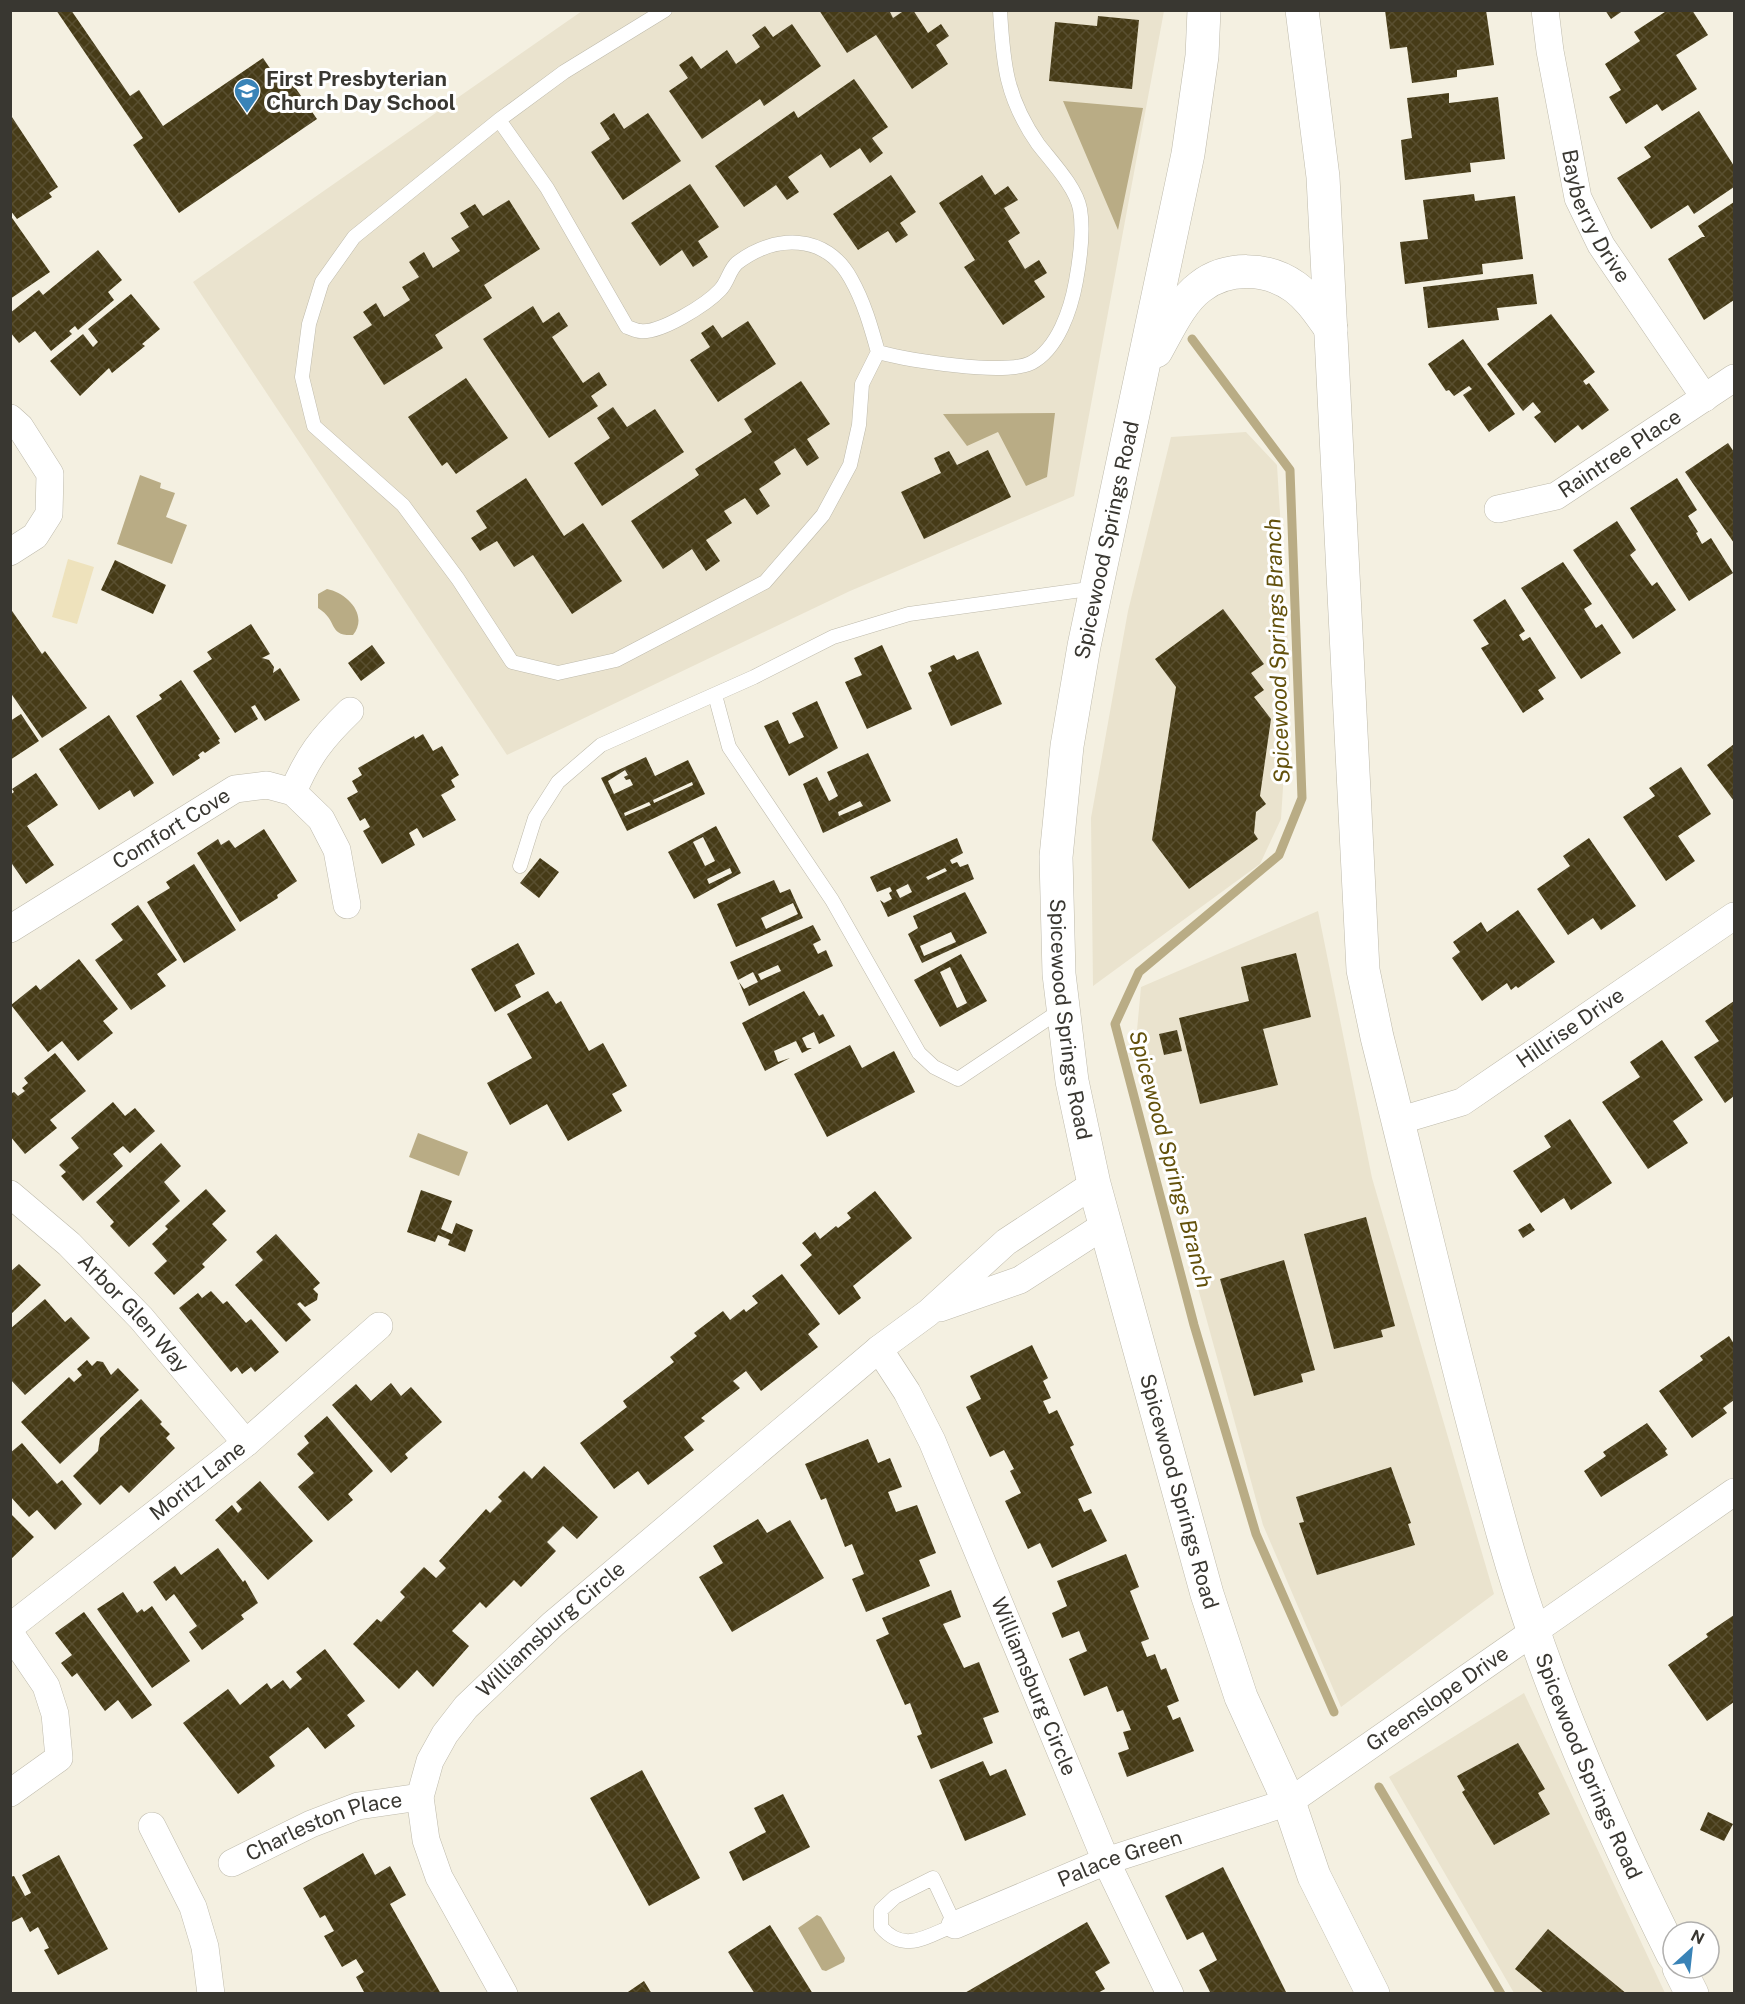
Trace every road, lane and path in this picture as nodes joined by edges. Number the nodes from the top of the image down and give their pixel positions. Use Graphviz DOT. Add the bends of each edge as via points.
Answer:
graph roads {
  1 [pos="665,10"];
  2 [pos="1000,10"];
  3 [pos="1221,10"];
  4 [pos="1302,10"];
  5 [pos="1545,10"];
  6 [pos="1204,26"];
  7 [pos="499,120"];
  8 [pos="1331,329"];
  9 [pos="878,352"];
  10 [pos="1142,375"];
  11 [pos="1734,378"];
  12 [pos="1706,398"];
  13 [pos="10,418"];
  14 [pos="1498,509"];
  15 [pos="10,552"];
  16 [pos="1096,588"];
  17 [pos="715,695"];
  18 [pos="350,711"];
  19 [pos="292,792"];
  20 [pos="520,866"];
  21 [pos="347,905"];
  22 [pos="1734,916"];
  23 [pos="10,929"];
  24 [pos="1063,1008"];
  25 [pos="1398,1121"];
  26 [pos="1094,1184"];
  27 [pos="10,1194"];
  28 [pos="1105,1225"];
  29 [pos="928,1313"];
  30 [pos="379,1326"];
  31 [pos="879,1349"];
  32 [pos="246,1443"];
  33 [pos="1734,1492"];
  34 [pos="10,1627"];
  35 [pos="1534,1629"];
  36 [pos="10,1633"];
  37 [pos="10,1793"];
  38 [pos="420,1797"];
  39 [pos="1288,1802"];
  40 [pos="152,1826"];
  41 [pos="1106,1862"];
  42 [pos="232,1863"];
  43 [pos="955,1925"];
  44 [pos="1661,1930"];
  45 [pos="1685,1980"];
  46 [pos="1168,1993"];
  47 [pos="211,1994"];
  48 [pos="504,1994"];
  49 [pos="1373,1994"];
  50 [pos="1692,1994"];
  1 -- 7 [label="lane" via="564,72"];
  2 -- 9 [label="lane" via="1010,93 1080,208 1081,253 1073,298 1051,344 1027,364 1014,367 932,363"];
  3 -- 6 [label="main road"];
  4 -- 8 [label="main road, Spicewood Springs Road" via="1323,177"];
  5 -- 12 [label="street, Bayberry Drive" via="1578,198 1601,245"];
  6 -- 10 [label="main road, Spicewood Springs Road" via="1188,154"];
  7 -- 9 [label="lane" via="547,188 627,327 641,332 676,320 722,289 735,265 748,256 775,243 799,242 827,252 850,277 868,315"];
  7 -- 9 [label="lane" via="354,237 322,282 309,324 302,377 314,426 403,505 459,579 512,662 558,673 616,660 765,582 823,515 850,465 859,425 862,384"];
  8 -- 10 [label="main road" via="1294,287 1256,272 1234,272 1199,288 1182,307"];
  8 -- 25 [label="main road, Spicewood Springs Road" via="1363,970"];
  10 -- 16 [label="main road, Spicewood Springs Road"];
  11 -- 12 [label="street, Raintree Place"];
  12 -- 14 [label="street, Raintree Place" via="1556,496"];
  13 -- 15 [label="street" via="50,474 49,514 35,536"];
  16 -- 17 [label="lane" via="909,614 833,637"];
  16 -- 24 [label="main road, Spicewood Springs Road" via="1067,746 1056,857"];
  17 -- 20 [label="lane" via="601,746 558,782 535,818"];
  17 -- 24 [label="lane" via="729,747 832,900 919,1053 934,1067 958,1079"];
  18 -- 19 [label="street" via="306,759"];
  19 -- 21 [label="street" via="321,819 336,850"];
  19 -- 23 [label="street, Comfort Cove" via="267,785 235,789"];
  22 -- 25 [label="street, Hillrise Drive" via="1462,1102"];
  24 -- 26 [label="main road, Spicewood Springs Road" via="1072,1081"];
  25 -- 35 [label="main road, Spicewood Springs Road" via="1504,1538"];
  26 -- 28 [label="main road, Spicewood Springs Road"];
  26 -- 29 [label="street, Williamsburg Circle" via="1006,1242"];
  27 -- 32 [label="street, Arbor Glen Way" via="69,1244 141,1318"];
  28 -- 29 [label="street, Williamsburg Circle" via="1020,1280"];
  28 -- 39 [label="main road, Spicewood Springs Road" via="1207,1594 1241,1697"];
  29 -- 31 [label="street, Williamsburg Circle"];
  30 -- 32 [label="street, Moritz Lane"];
  31 -- 38 [label="street, Williamsburg Circle" via="554,1624 466,1707 430,1761"];
  31 -- 41 [label="street, Williamsburg Circle" via="908,1392 932,1441"];
  32 -- 34 [label="street, Moritz Lane"];
  33 -- 35 [label="street, Greenslope Drive"];
  35 -- 39 [label="street, Greenslope Drive"];
  35 -- 44 [label="main road, Spicewood Springs Road" via="1585,1764"];
  36 -- 37 [label="street" via="46,1686 55,1714 59,1758"];
  38 -- 42 [label="street, Charleston Place" via="358,1806"];
  38 -- 48 [label="street, Williamsburg Circle" via="426,1840 439,1877"];
  39 -- 41 [label="street, Palace Green"];
  39 -- 49 [label="main road, Spicewood Springs Road" via="1314,1876"];
  40 -- 47 [label="street" via="193,1907 205,1947"];
  41 -- 43 [label="street, Palace Green"];
  41 -- 46 [label="street, Williamsburg Circle"];
  43 -- 43 [label="lane" via="933,1878 895,1897 881,1910 881,1927 891,1939 909,1942"];
  45 -- 50 [label="main road"];
}
